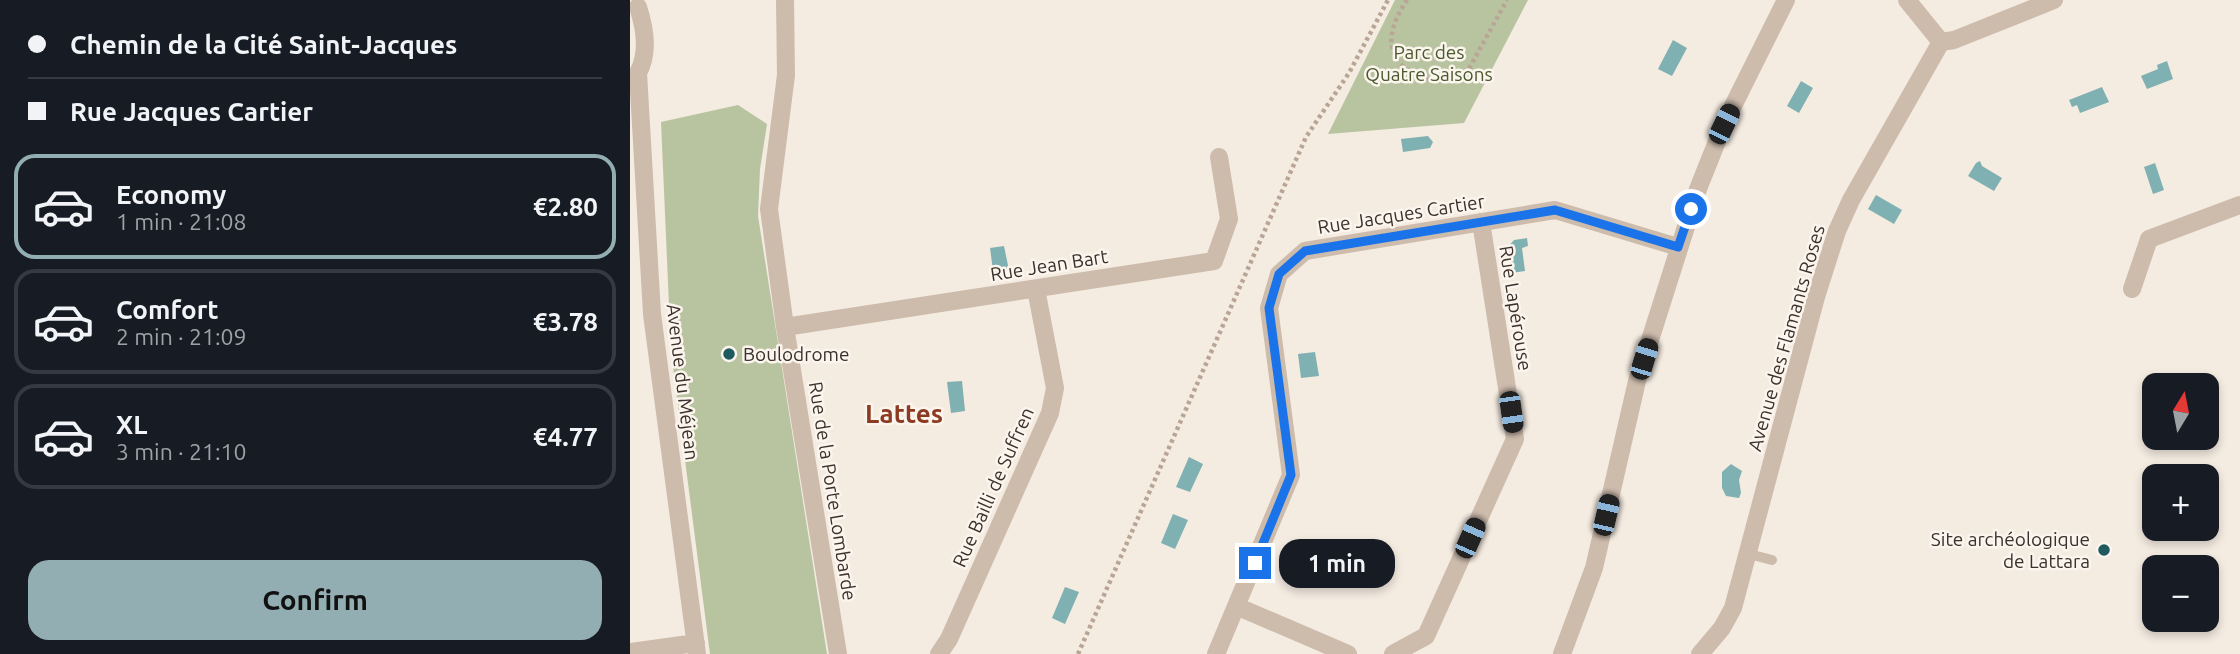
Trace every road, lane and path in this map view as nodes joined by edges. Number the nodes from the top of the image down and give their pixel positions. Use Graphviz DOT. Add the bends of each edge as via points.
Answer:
graph roads {
  1 [pos="785,0"];
  2 [pos="1388,0"];
  3 [pos="1406,0"];
  4 [pos="1507,0"];
  5 [pos="1786,0"];
  6 [pos="1907,0"];
  7 [pos="2054,0"];
  8 [pos="636,8"];
  9 [pos="1941,42"];
  10 [pos="634,69"];
  11 [pos="1219,157"];
  12 [pos="2240,205"];
  13 [pos="1481,222"];
  14 [pos="1678,247"];
  15 [pos="1036,289"];
  16 [pos="2132,289"];
  17 [pos="785,327"];
  18 [pos="1749,554"];
  19 [pos="1772,560"];
  20 [pos="1236,606"];
  21 [pos="696,649"];
  22 [pos="630,652"];
  23 [pos="838,654"];
  24 [pos="939,654"];
  25 [pos="1078,654"];
  26 [pos="1216,654"];
  27 [pos="1348,654"];
  28 [pos="1393,654"];
  29 [pos="1562,654"];
  30 [pos="1700,654"];
  1 -- 17 [label="street, Rue de la Porte Lombarde" via="786,75 769,209"];
  2 -- 25 [label="path" via="1349,73 1306,137"];
  3 -- 4 [label="path" via="1396,16 1394,53 1405,66 1437,82 1455,82 1466,74"];
  5 -- 14 [label="street" via="1724,124"];
  6 -- 9 [label="street"];
  7 -- 9 [label="street"];
  8 -- 10 [label="street, Avenue du Méjean" via="644,25 644,62"];
  9 -- 18 [label="street, Avenue des Flamants Roses" via="1837,231"];
  10 -- 21 [label="street, Avenue du Méjean" via="652,314"];
  11 -- 15 [label="street, Rue Jean Bart" via="1229,219 1214,261"];
  12 -- 16 [label="street" via="2149,239"];
  13 -- 14 [label="street, Rue Jacques Cartier" via="1555,210"];
  13 -- 20 [label="street, Rue Jacques Cartier" via="1305,251 1279,274 1269,308 1291,475"];
  13 -- 28 [label="street, Rue Lapérouse" via="1515,439 1426,636"];
  14 -- 29 [label="street" via="1637,381 1594,568"];
  15 -- 17 [label="street, Rue Jean Bart"];
  15 -- 24 [label="street, Rue Bailli de Suffren" via="1055,388 1050,413"];
  17 -- 23 [label="street, Rue de la Porte Lombarde"];
  18 -- 19 [label="lane"];
  18 -- 30 [label="street, Avenue des Flamants Roses" via="1733,608"];
  20 -- 26 [label="street, Rue Jacques Cartier"];
  20 -- 27 [label="street"];
  21 -- 22 [label="street"];
}
